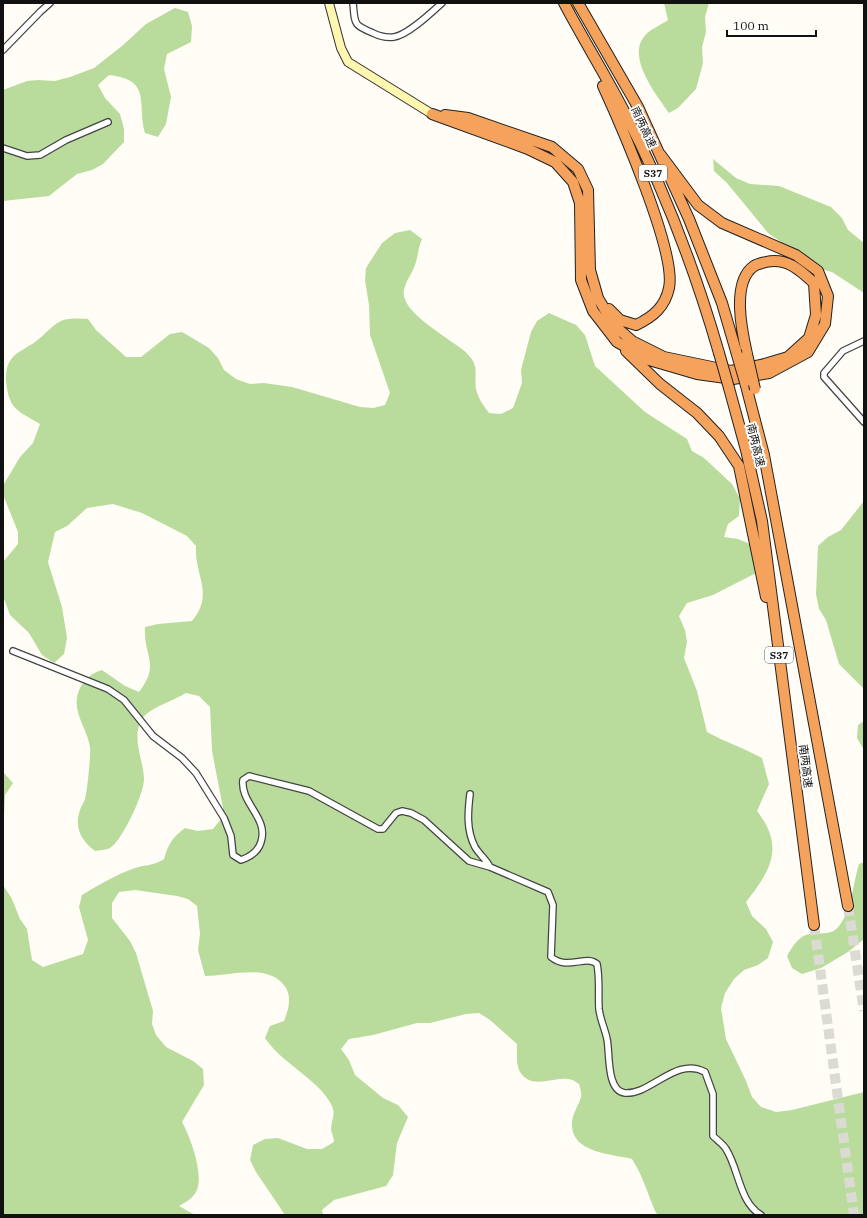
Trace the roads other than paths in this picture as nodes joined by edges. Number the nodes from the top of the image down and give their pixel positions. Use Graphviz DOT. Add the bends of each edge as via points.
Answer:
graph roads {
  1 [pos="50,3"];
  2 [pos="329,3"];
  3 [pos="353,3"];
  4 [pos="442,3"];
  5 [pos="564,3"];
  6 [pos="578,3"];
  7 [pos="583,39"];
  8 [pos="3,50"];
  9 [pos="432,114"];
  10 [pos="108,122"];
  11 [pos="3,148"];
  12 [pos="660,154"];
  13 [pos="593,299"];
  14 [pos="864,341"];
  15 [pos="617,342"];
  16 [pos="864,422"];
  17 [pos="764,456"];
  18 [pos="13,651"];
  19 [pos="782,676"];
  20 [pos="470,794"];
  21 [pos="490,867"];
  22 [pos="848,906"];
  23 [pos="814,926"];
  24 [pos="761,1215"];
  1 -- 8 [label="street"];
  2 -- 9 [label="street" via="341,48 348,62"];
  3 -- 4 [label="street" via="358,27 388,38 396,37 427,18"];
  5 -- 7 [label="highway, 南两高速 / S37"];
  6 -- 12 [label="highway, 南两高速 / S37" via="638,107"];
  7 -- 13 [label="highway" via="628,143 658,227 668,265 669,287 663,304 651,318 636,325 620,320"];
  7 -- 19 [label="highway, 南两高速 / S37, bridge" via="624,111 674,220 703,296 746,450 762,521"];
  9 -- 13 [label="highway" via="468,118 552,147 578,170 588,190 581,280"];
  10 -- 11 [label="street" via="66,140 40,155 27,156"];
  12 -- 15 [label="highway" via="698,205 722,223 796,255 818,270 828,296 825,324 808,352 769,373 734,379 697,374 649,360"];
  12 -- 17 [label="highway, 南两高速 / S37, bridge" via="698,240 722,303"];
  13 -- 15 [label="highway" via="593,311"];
  13 -- 17 [label="highway, bridge" via="614,325 632,341 664,357 731,371 761,366 788,357 809,338 816,315 814,283 799,269 785,262 771,261 754,266 744,279 740,302 747,354 754,389"];
  14 -- 16 [label="street" via="843,351 824,373 824,377"];
  15 -- 19 [label="highway" via="660,384 697,413 719,436 739,466"];
  17 -- 22 [label="highway, 南两高速 / S37"];
  18 -- 21 [label="street" via="108,689 124,700 154,736 182,758 196,773 224,818 231,836 233,855 237,859 241,860 254,853 263,837 258,816 242,787 243,780 249,776 309,791 378,829 383,829 396,813 411,813 424,820 469,861"];
  19 -- 23 [label="highway, 南两高速 / S37"];
  20 -- 21 [label="street" via="470,834 475,847"];
  21 -- 24 [label="street" via="548,892 553,905 551,956 566,964 589,960 597,964 600,977 599,1011 607,1040 610,1074 617,1088 623,1093 634,1093 676,1071 698,1068 705,1072 713,1094 712,1136 727,1151 750,1205"];
}
